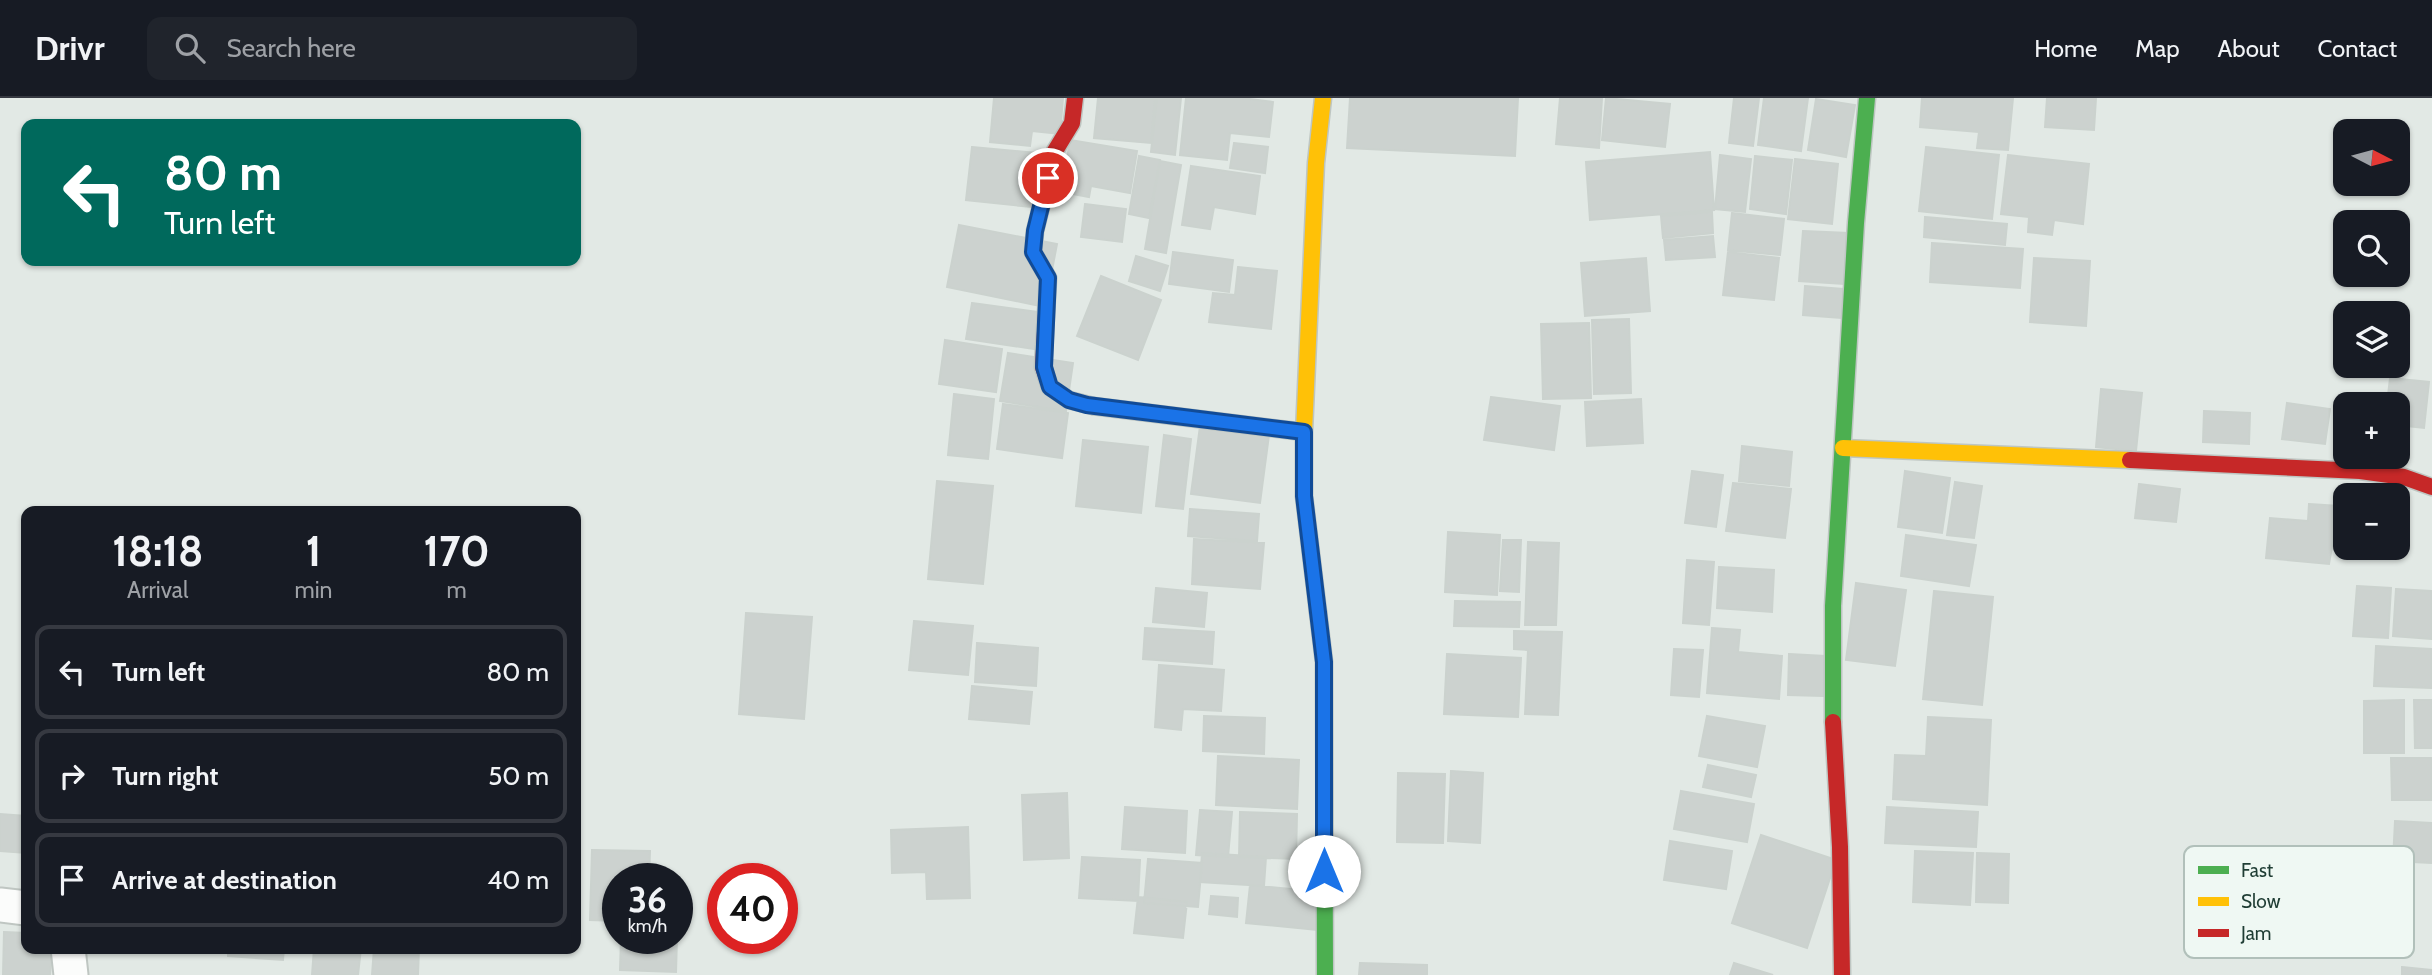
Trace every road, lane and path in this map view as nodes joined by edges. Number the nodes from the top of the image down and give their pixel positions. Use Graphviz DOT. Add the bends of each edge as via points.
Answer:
graph roads {
  1 [pos="1075,98"];
  2 [pos="1323,98"];
  3 [pos="1867,98"];
  4 [pos="1304,432"];
  5 [pos="1843,448"];
  6 [pos="2432,487"];
  7 [pos="0,905"];
  8 [pos="21,907"];
  9 [pos="69,954"];
  10 [pos="71,975"];
  11 [pos="1325,975"];
  12 [pos="1842,975"];
  1 -- 4 [label="street" via="1072,123 1055,151 1033,252 1048,278 1044,367 1050,387 1087,405"];
  2 -- 4 [label="street"];
  3 -- 5 [label="street"];
  4 -- 11 [label="street" via="1304,496 1324,662"];
  5 -- 6 [label="street" via="2316,468 2389,474"];
  5 -- 12 [label="street" via="1831,688"];
  7 -- 8 [label="street"];
  9 -- 10 [label="street"];
}
